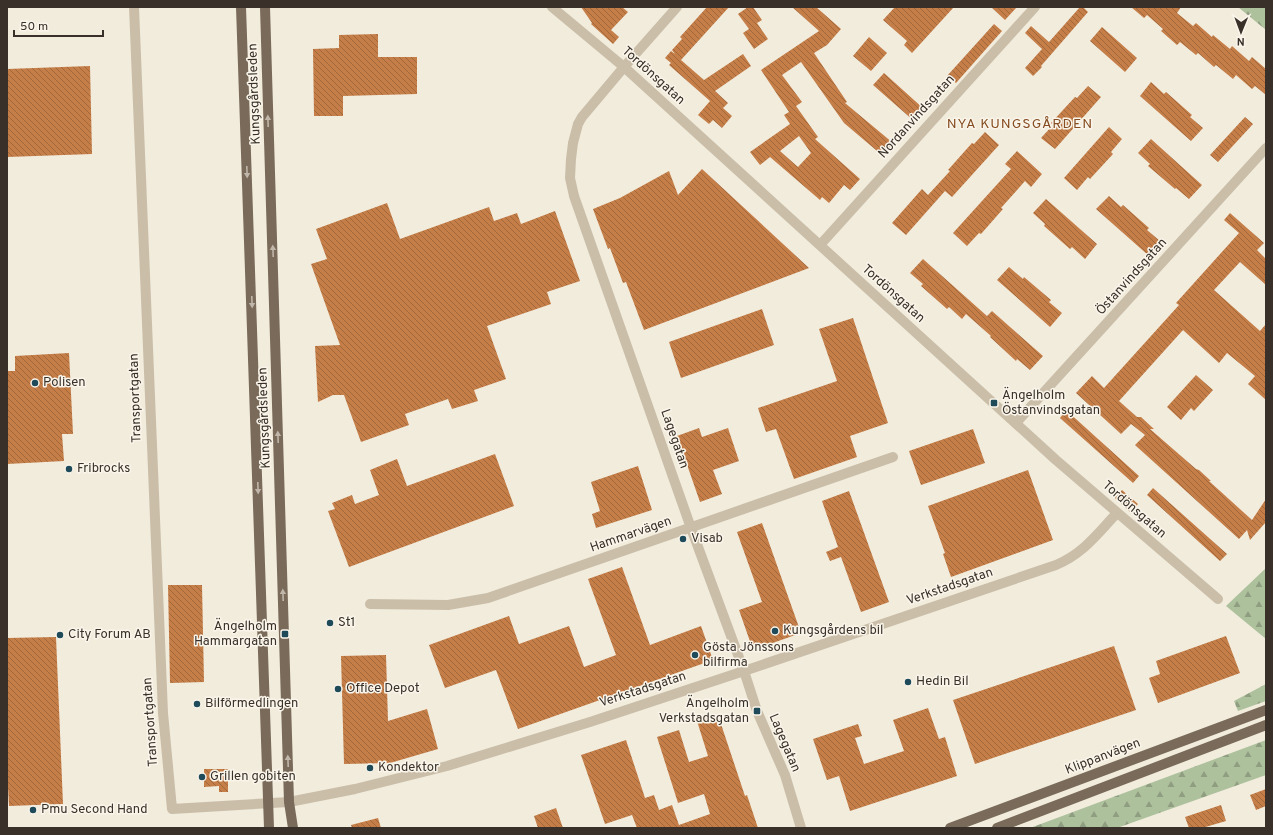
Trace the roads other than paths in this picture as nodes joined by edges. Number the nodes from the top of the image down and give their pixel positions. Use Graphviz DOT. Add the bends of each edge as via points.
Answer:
graph roads {
  1 [pos="134,7"];
  2 [pos="241,7"];
  3 [pos="265,7"];
  4 [pos="552,7"];
  5 [pos="677,7"];
  6 [pos="1035,7"];
  7 [pos="624,67"];
  8 [pos="1266,148"];
  9 [pos="820,245"];
  10 [pos="1016,424"];
  11 [pos="893,457"];
  12 [pos="1117,513"];
  13 [pos="691,528"];
  14 [pos="1218,599"];
  15 [pos="370,604"];
  16 [pos="744,671"];
  17 [pos="1266,710"];
  18 [pos="1266,725"];
  19 [pos="269,802"];
  20 [pos="289,802"];
  21 [pos="270,828"];
  22 [pos="293,828"];
  23 [pos="801,828"];
  24 [pos="950,828"];
  25 [pos="998,828"];
  1 -- 19 [label="street, Transportgatan" via="162,705 172,809"];
  2 -- 19 [label="main road, Kungsgårdsleden, one-way"];
  20 -- 3 [label="main road, Kungsgårdsleden, one-way"];
  4 -- 7 [label="street, Tordönsgatan"];
  5 -- 7 [label="street, Lagegatan"];
  6 -- 9 [label="street, Nordanvindsgatan"];
  7 -- 9 [label="street, Tordönsgatan"];
  7 -- 13 [label="street, Lagegatan" via="578,124 573,142 570,178 579,214"];
  8 -- 10 [label="street, Östanvindsgatan"];
  9 -- 10 [label="street, Tordönsgatan"];
  10 -- 12 [label="street, Tordönsgatan"];
  11 -- 13 [label="street, Hammarvägen"];
  12 -- 14 [label="street, Tordönsgatan"];
  12 -- 16 [label="street, Verkstadsgatan" via="1085,547 1073,557 1056,565"];
  13 -- 15 [label="street, Hammarvägen" via="488,598 448,605"];
  13 -- 16 [label="street, Lagegatan"];
  16 -- 20 [label="street, Verkstadsgatan" via="447,766 355,790"];
  16 -- 23 [label="street, Lagegatan" via="757,711 785,775"];
  17 -- 24 [label="main road, Klippanvägen"];
  18 -- 25 [label="main road"];
  19 -- 20 [label="street, Verkstadsgatan"];
  19 -- 21 [label="main road, Kungsgårdsleden"];
  20 -- 22 [label="main road, Kungsgårdsleden"];
}
